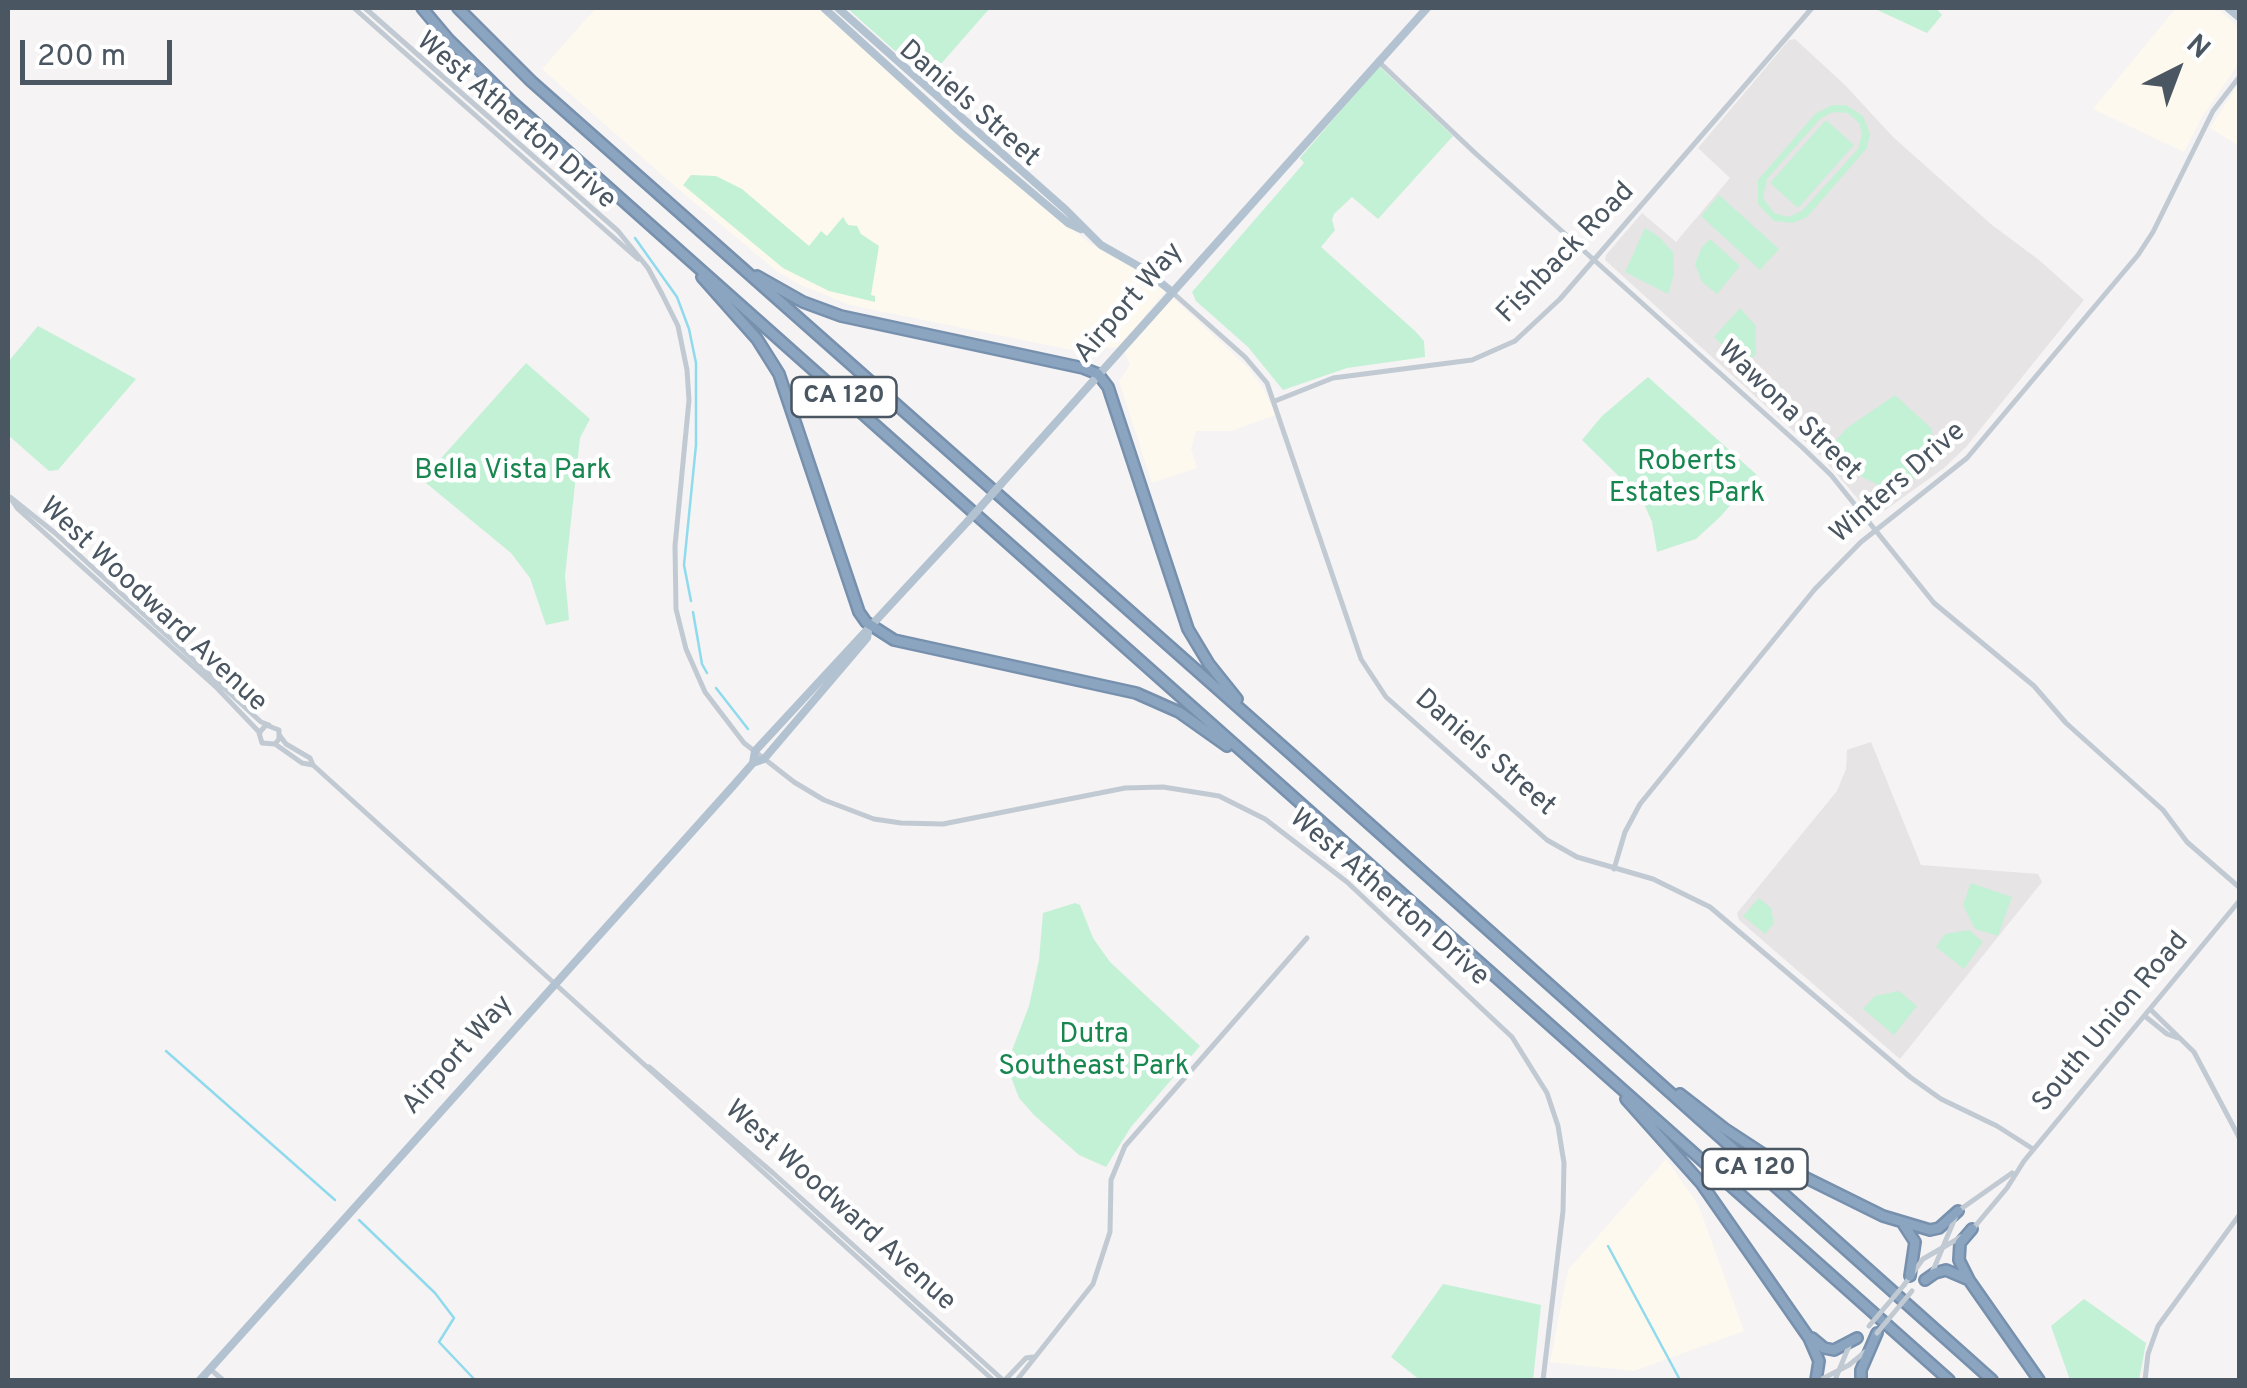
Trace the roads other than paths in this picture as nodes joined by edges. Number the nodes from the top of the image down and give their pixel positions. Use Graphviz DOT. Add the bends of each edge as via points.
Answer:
graph roads {
  1 [pos="354,8"];
  2 [pos="365,8"];
  3 [pos="422,8"];
  4 [pos="458,8"];
  5 [pos="824,8"];
  6 [pos="838,8"];
  7 [pos="1427,8"];
  8 [pos="1812,8"];
  9 [pos="2228,8"];
  10 [pos="2240,18"];
  11 [pos="1378,61"];
  12 [pos="2240,76"];
  13 [pos="1085,231"];
  14 [pos="714,244"];
  15 [pos="677,247"];
  16 [pos="1594,260"];
  17 [pos="648,268"];
  18 [pos="1170,291"];
  19 [pos="1098,374"];
  20 [pos="1274,401"];
  21 [pos="1875,532"];
  22 [pos="870,630"];
  23 [pos="270,725"];
  24 [pos="260,733"];
  25 [pos="280,736"];
  26 [pos="275,744"];
  27 [pos="755,751"];
  28 [pos="1290,752"];
  29 [pos="764,759"];
  30 [pos="753,763"];
  31 [pos="313,766"];
  32 [pos="1274,780"];
  33 [pos="1614,869"];
  34 [pos="2240,888"];
  35 [pos="2240,900"];
  36 [pos="1307,938"];
  37 [pos="1518,957"];
  38 [pos="555,984"];
  39 [pos="2150,1009"];
  40 [pos="2145,1016"];
  41 [pos="2181,1039"];
  42 [pos="646,1066"];
  43 [pos="1608,1076"];
  44 [pos="2240,1139"];
  45 [pos="2033,1149"];
  46 [pos="2015,1172"];
  47 [pos="1958,1211"];
  48 [pos="2240,1214"];
  49 [pos="1902,1223"];
  50 [pos="1972,1229"];
  51 [pos="1944,1246"];
  52 [pos="1925,1280"];
  53 [pos="1907,1281"];
  54 [pos="1975,1288"];
  55 [pos="1873,1330"];
  56 [pos="1810,1338"];
  57 [pos="1856,1338"];
  58 [pos="1033,1357"];
  59 [pos="210,1369"];
  60 [pos="1838,1372"];
  61 [pos="200,1380"];
  62 [pos="223,1380"];
  63 [pos="993,1380"];
  64 [pos="1005,1380"];
  65 [pos="1017,1380"];
  66 [pos="1542,1380"];
  67 [pos="1818,1380"];
  68 [pos="1835,1380"];
  69 [pos="1861,1380"];
  70 [pos="1948,1380"];
  71 [pos="1992,1380"];
  72 [pos="2039,1380"];
  73 [pos="2145,1380"];
  1 -- 17 [label="street, West Atherton Drive"];
  2 -- 17 [label="street, West Atherton Drive" via="618,232"];
  3 -- 15 [label="highway, CA 120" via="512,102"];
  4 -- 14 [label="highway, CA 120"];
  5 -- 13 [label="main road, Daniels Street" via="960,132"];
  6 -- 13 [label="main road, Daniels Street"];
  7 -- 11 [label="main road, Airport Way"];
  8 -- 16 [label="street, Fishback Road"];
  9 -- 10 [label="main road"];
  11 -- 16 [label="street, Wawona Street"];
  11 -- 18 [label="main road, Airport Way"];
  12 -- 21 [label="street, Winters Drive" via="2213,111 2138,254 1967,458"];
  13 -- 18 [label="main road, Daniels Street"];
  14 -- 19 [label="highway" via="778,289 842,316"];
  14 -- 28 [label="highway, CA 120"];
  15 -- 22 [label="highway" via="751,331 778,374"];
  15 -- 32 [label="highway, CA 120"];
  16 -- 20 [label="street, Fishback Road" via="1536,325 1485,356 1333,378"];
  16 -- 21 [label="street, Wawona Street" via="1817,462"];
  17 -- 27 [label="street, West Atherton Drive" via="678,326 687,370 676,609 705,692"];
  18 -- 19 [label="main road, Airport Way"];
  18 -- 20 [label="street, Daniels Street" via="1257,369"];
  19 -- 22 [label="main road, Airport Way, bridge"];
  19 -- 28 [label="highway" via="1108,387 1188,628 1224,684"];
  20 -- 33 [label="street, Daniels Street" via="1361,659 1377,686 1548,840 1576,858"];
  21 -- 33 [label="street, Winters Drive" via="1840,561 1640,804"];
  21 -- 34 [label="street, Wawona Street" via="1934,603 2034,686"];
  22 -- 27 [label="main road, Airport Way"];
  22 -- 29 [label="main road, Airport Way"];
  22 -- 32 [label="highway" via="1136,693 1179,712"];
  23 -- 24 [label="street"];
  23 -- 24 [label="street, West Woodward Avenue" via="10,497"];
  23 -- 25 [label="street"];
  24 -- 26 [label="street" via="262,743"];
  25 -- 26 [label="street"];
  25 -- 31 [label="street, West Woodward Avenue"];
  26 -- 31 [label="street, West Woodward Avenue"];
  27 -- 29 [label="street, West Atherton Drive"];
  27 -- 30 [label="main road"];
  28 -- 37 [label="highway, CA 120"];
  29 -- 30 [label="main road, Airport Way"];
  29 -- 66 [label="street, West Atherton Drive" via="824,800 902,824 943,824 1125,788 1199,792 1265,819 1333,871 1504,1027 1552,1104 1565,1176"];
  30 -- 38 [label="main road, Airport Way"];
  31 -- 38 [label="street, West Woodward Avenue"];
  32 -- 43 [label="highway, CA 120"];
  33 -- 45 [label="street, Daniels Street" via="1653,879 1710,907 1910,1077"];
  35 -- 39 [label="street, South Union Road"];
  36 -- 58 [label="street" via="1125,1146 1110,1180 1110,1232 1093,1284"];
  37 -- 49 [label="highway" via="1745,1143 1823,1189"];
  37 -- 71 [label="highway, CA 120"];
  38 -- 42 [label="street, West Woodward Avenue"];
  38 -- 59 [label="main road, Airport Way"];
  39 -- 40 [label="street, South Union Road"];
  39 -- 41 [label="street"];
  40 -- 41 [label="street"];
  40 -- 45 [label="street, South Union Road"];
  41 -- 44 [label="street" via="2204,1068"];
  42 -- 63 [label="street, West Woodward Avenue"];
  42 -- 64 [label="street, West Woodward Avenue"];
  43 -- 56 [label="highway" via="1702,1182"];
  43 -- 70 [label="highway, CA 120"];
  45 -- 46 [label="street, South Union Road"];
  46 -- 47 [label="street, South Union Road"];
  46 -- 50 [label="street, South Union Road"];
  47 -- 49 [label="highway" via="1930,1230"];
  47 -- 51 [label="street, South Union Road"];
  48 -- 73 [label="street" via="2170,1305 2148,1354"];
  49 -- 53 [label="highway" via="1915,1242"];
  50 -- 51 [label="street, South Union Road"];
  50 -- 54 [label="highway" via="1958,1253"];
  51 -- 52 [label="street, South Union Road"];
  51 -- 53 [label="street, South Union Road"];
  52 -- 54 [label="highway" via="1946,1270"];
  52 -- 55 [label="street, South Union Road, bridge"];
  53 -- 55 [label="street, South Union Road, bridge"];
  54 -- 72 [label="highway"];
  55 -- 57 [label="street, South Union Road"];
  55 -- 60 [label="street, South Union Road" via="1859,1358"];
  55 -- 69 [label="highway"];
  56 -- 57 [label="highway" via="1831,1350"];
  56 -- 67 [label="highway"];
  57 -- 60 [label="street, South Union Road"];
  58 -- 64 [label="street"];
  58 -- 65 [label="street"];
  59 -- 61 [label="main road, Airport Way"];
  59 -- 62 [label="street"];
  60 -- 67 [label="street, South Union Road"];
  60 -- 68 [label="street, South Union Road"];
}
